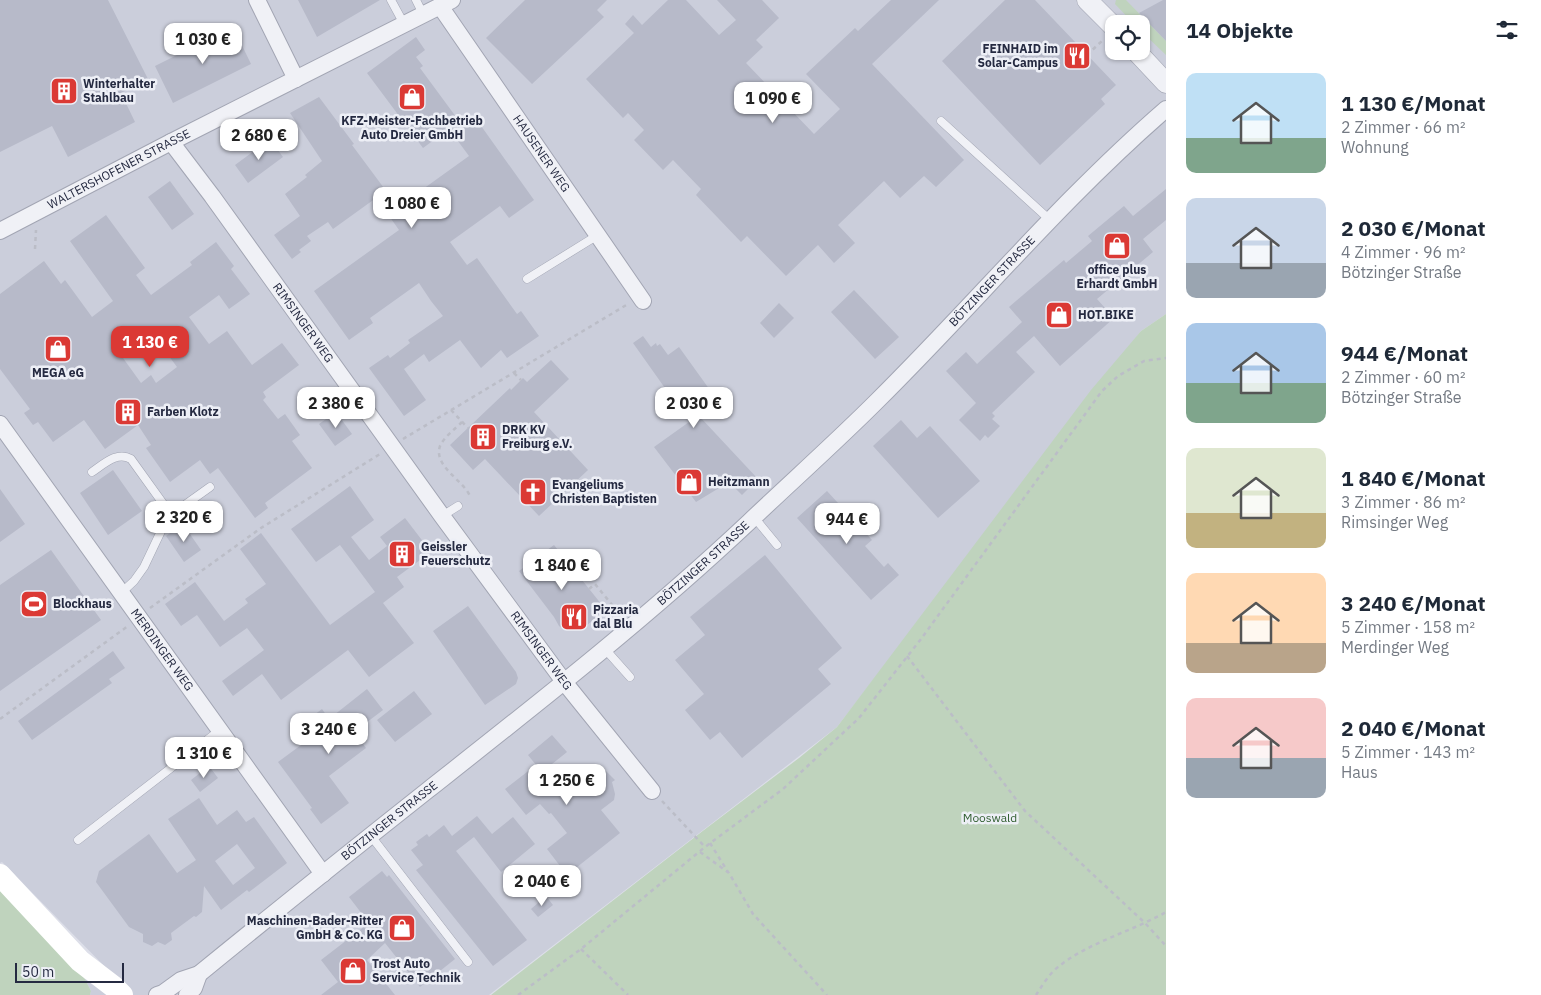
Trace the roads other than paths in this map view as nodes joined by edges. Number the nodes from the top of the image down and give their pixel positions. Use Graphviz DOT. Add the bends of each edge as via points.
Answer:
graph roads {
  1 [pos="257,0"];
  2 [pos="391,0"];
  3 [pos="1087,0"];
  4 [pos="446,3"];
  5 [pos="419,7"];
  6 [pos="404,24"];
  7 [pos="1105,25"];
  8 [pos="1144,60"];
  9 [pos="296,79"];
  10 [pos="1166,83"];
  11 [pos="1166,109"];
  12 [pos="941,121"];
  13 [pos="171,142"];
  14 [pos="1050,220"];
  15 [pos="0,231"];
  16 [pos="598,235"];
  17 [pos="527,279"];
  18 [pos="642,299"];
  19 [pos="0,424"];
  20 [pos="92,472"];
  21 [pos="210,486"];
  22 [pos="458,506"];
  23 [pos="172,516"];
  24 [pos="442,516"];
  25 [pos="754,517"];
  26 [pos="777,545"];
  27 [pos="121,593"];
  28 [pos="605,649"];
  29 [pos="630,677"];
  30 [pos="565,683"];
  31 [pos="220,730"];
  32 [pos="652,791"];
  33 [pos="371,836"];
  34 [pos="78,840"];
  35 [pos="323,874"];
  36 [pos="0,875"];
  37 [pos="80,961"];
  38 [pos="468,962"];
  39 [pos="200,974"];
  40 [pos="100,995"];
  41 [pos="122,995"];
  42 [pos="157,995"];
  43 [pos="188,995"];
  1 -- 9 [label="street"];
  2 -- 6 [label="lane"];
  3 -- 7 [label="street"];
  4 -- 5 [label="street, WALTERSHOFENER STRASSE"];
  4 -- 16 [label="street, HAUSENER WEG"];
  5 -- 6 [label="street, WALTERSHOFENER STRASSE"];
  6 -- 9 [label="street, WALTERSHOFENER STRASSE"];
  8 -- 10 [label="street"];
  9 -- 13 [label="street, WALTERSHOFENER STRASSE"];
  11 -- 14 [label="street, BÖTZINGER STRASSE"];
  12 -- 14 [label="lane"];
  13 -- 15 [label="street, WALTERSHOFENER STRASSE"];
  13 -- 24 [label="street, RIMSINGER WEG"];
  14 -- 25 [label="street, BÖTZINGER STRASSE" via="877,401"];
  16 -- 17 [label="lane"];
  16 -- 18 [label="street, HAUSENER WEG"];
  19 -- 27 [label="street, MERDINGER WEG"];
  20 -- 23 [label="lane" via="117,456 125,455 132,459"];
  21 -- 23 [label="lane"];
  22 -- 24 [label="lane"];
  23 -- 27 [label="lane" via="139,574"];
  24 -- 30 [label="street, RIMSINGER WEG"];
  25 -- 26 [label="lane"];
  25 -- 28 [label="street, BÖTZINGER STRASSE"];
  27 -- 31 [label="street, MERDINGER WEG"];
  28 -- 29 [label="lane"];
  28 -- 30 [label="street, BÖTZINGER STRASSE"];
  30 -- 32 [label="street, RIMSINGER WEG"];
  30 -- 33 [label="street, BÖTZINGER STRASSE"];
  31 -- 34 [label="lane"];
  31 -- 35 [label="street, MERDINGER WEG"];
  33 -- 35 [label="street, BÖTZINGER STRASSE"];
  33 -- 38 [label="lane"];
  35 -- 39 [label="street, BÖTZINGER STRASSE"];
  36 -- 37 [label="main road"];
  37 -- 40 [label="main road"];
  37 -- 41 [label="main road"];
  39 -- 42 [label="street, BÖTZINGER STRASSE" via="182,980"];
  39 -- 43 [label="street, BÖTZINGER STRASSE"];
}
